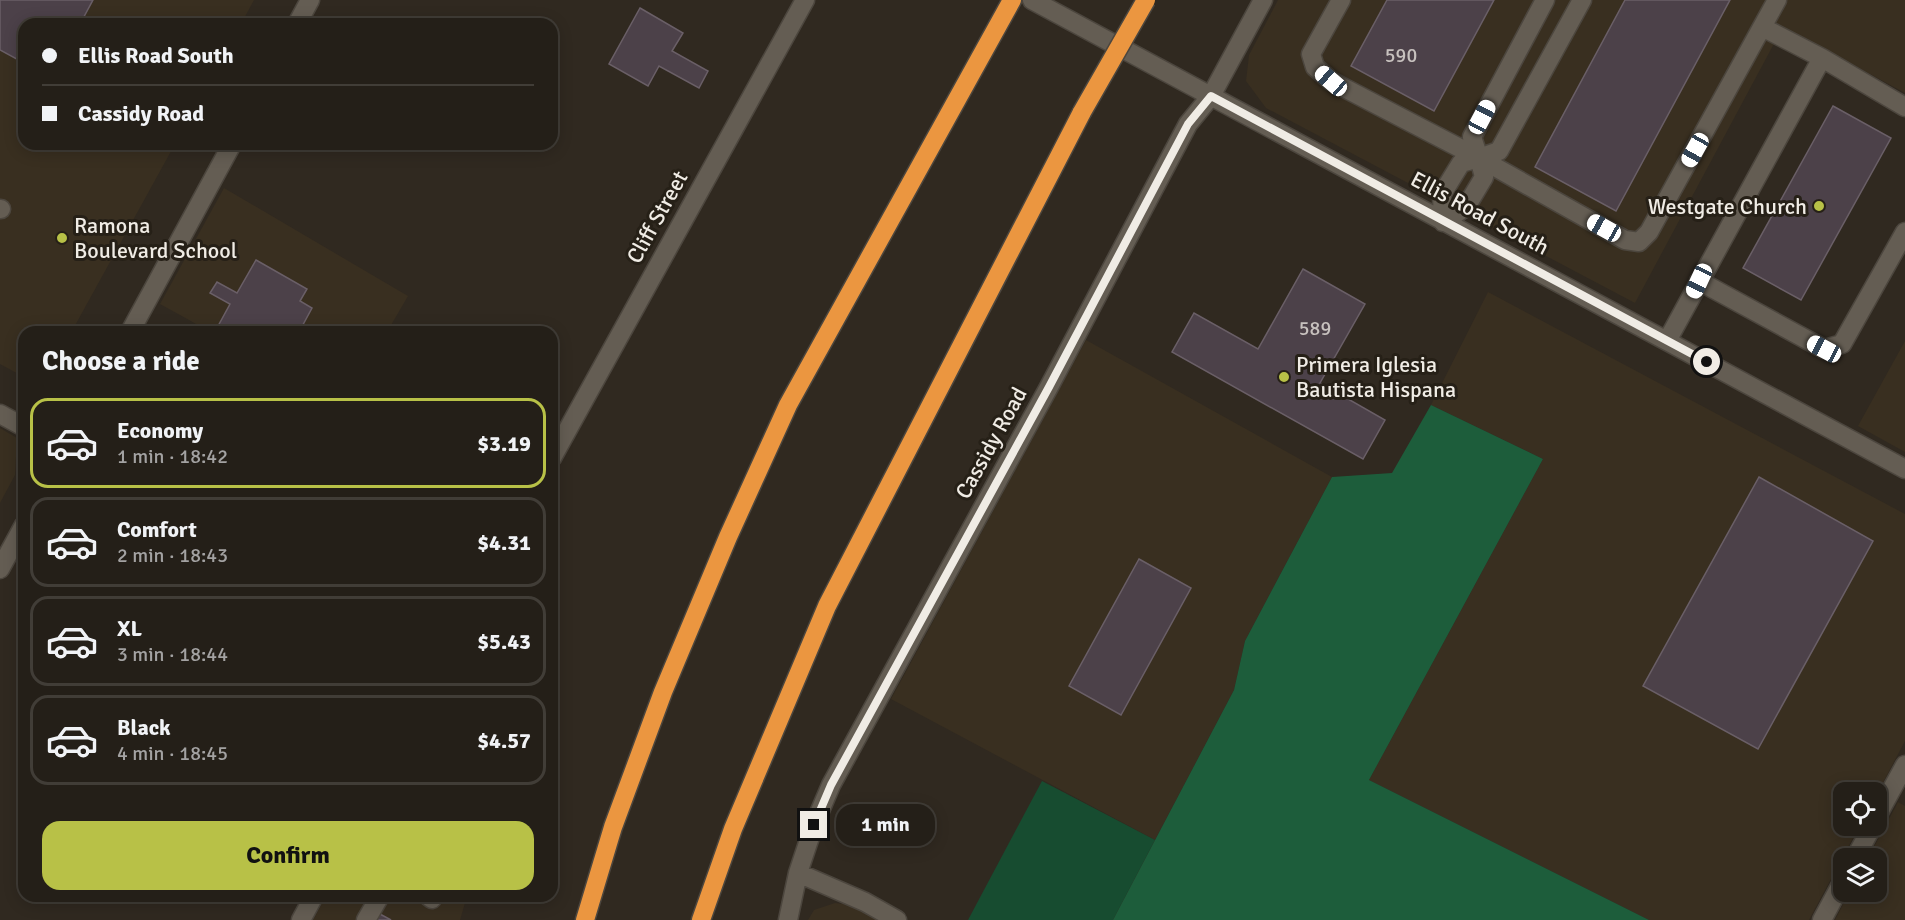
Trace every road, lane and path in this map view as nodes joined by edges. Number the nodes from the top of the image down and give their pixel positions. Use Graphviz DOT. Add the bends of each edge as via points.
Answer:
graph roads {
  1 [pos="310,0"];
  2 [pos="805,0"];
  3 [pos="1012,0"];
  4 [pos="1032,0"];
  5 [pos="1146,0"];
  6 [pos="1263,0"];
  7 [pos="1341,0"];
  8 [pos="1545,0"];
  9 [pos="1582,0"];
  10 [pos="1777,0"];
  11 [pos="300,18"];
  12 [pos="1762,27"];
  13 [pos="1822,58"];
  14 [pos="1211,96"];
  15 [pos="1905,107"];
  16 [pos="229,150"];
  17 [pos="1479,158"];
  18 [pos="1443,222"];
  19 [pos="1905,232"];
  20 [pos="1699,281"];
  21 [pos="133,326"];
  22 [pos="1667,341"];
  23 [pos="0,414"];
  24 [pos="18,424"];
  25 [pos="558,447"];
  26 [pos="1905,469"];
  27 [pos="18,536"];
  28 [pos="0,569"];
  29 [pos="1905,765"];
  30 [pos="1887,798"];
  31 [pos="798,873"];
  32 [pos="1833,900"];
  33 [pos="311,902"];
  34 [pos="376,902"];
  35 [pos="301,920"];
  36 [pos="366,920"];
  37 [pos="585,920"];
  38 [pos="701,920"];
  39 [pos="788,920"];
  40 [pos="897,920"];
  41 [pos="1822,920"];
  1 -- 11 [label="street"];
  2 -- 25 [label="street, Cliff Street"];
  3 -- 37 [label="highway" via="788,405 663,692 613,827"];
  4 -- 14 [label="street, Ellis Road South"];
  5 -- 38 [label="highway, bridge" via="1082,112 827,606 733,829"];
  6 -- 14 [label="street, Cassidy Road"];
  7 -- 17 [label="street" via="1311,54 1315,67 1331,81"];
  8 -- 17 [label="street" via="1472,137"];
  9 -- 17 [label="street" via="1499,151"];
  10 -- 12 [label="street"];
  12 -- 13 [label="street"];
  12 -- 17 [label="street" via="1649,232 1639,242 1625,240"];
  13 -- 15 [label="street"];
  13 -- 20 [label="street"];
  14 -- 18 [label="street, Ellis Road South"];
  14 -- 31 [label="street, Cassidy Road" via="1188,124 831,785"];
  16 -- 21 [label="street"];
  17 -- 18 [label="street" via="1484,177 1466,207"];
  17 -- 18 [label="street" via="1461,163 1442,194"];
  18 -- 22 [label="street, Ellis Road South"];
  19 -- 20 [label="street" via="1842,344 1824,349"];
  20 -- 22 [label="street"];
  22 -- 26 [label="street, Ellis Road South"];
  23 -- 24 [label="street"];
  27 -- 28 [label="street"];
  29 -- 30 [label="street"];
  31 -- 39 [label="street, Cassidy Road"];
  31 -- 40 [label="street"];
  32 -- 41 [label="street"];
  33 -- 35 [label="street"];
  34 -- 36 [label="street"];
}
